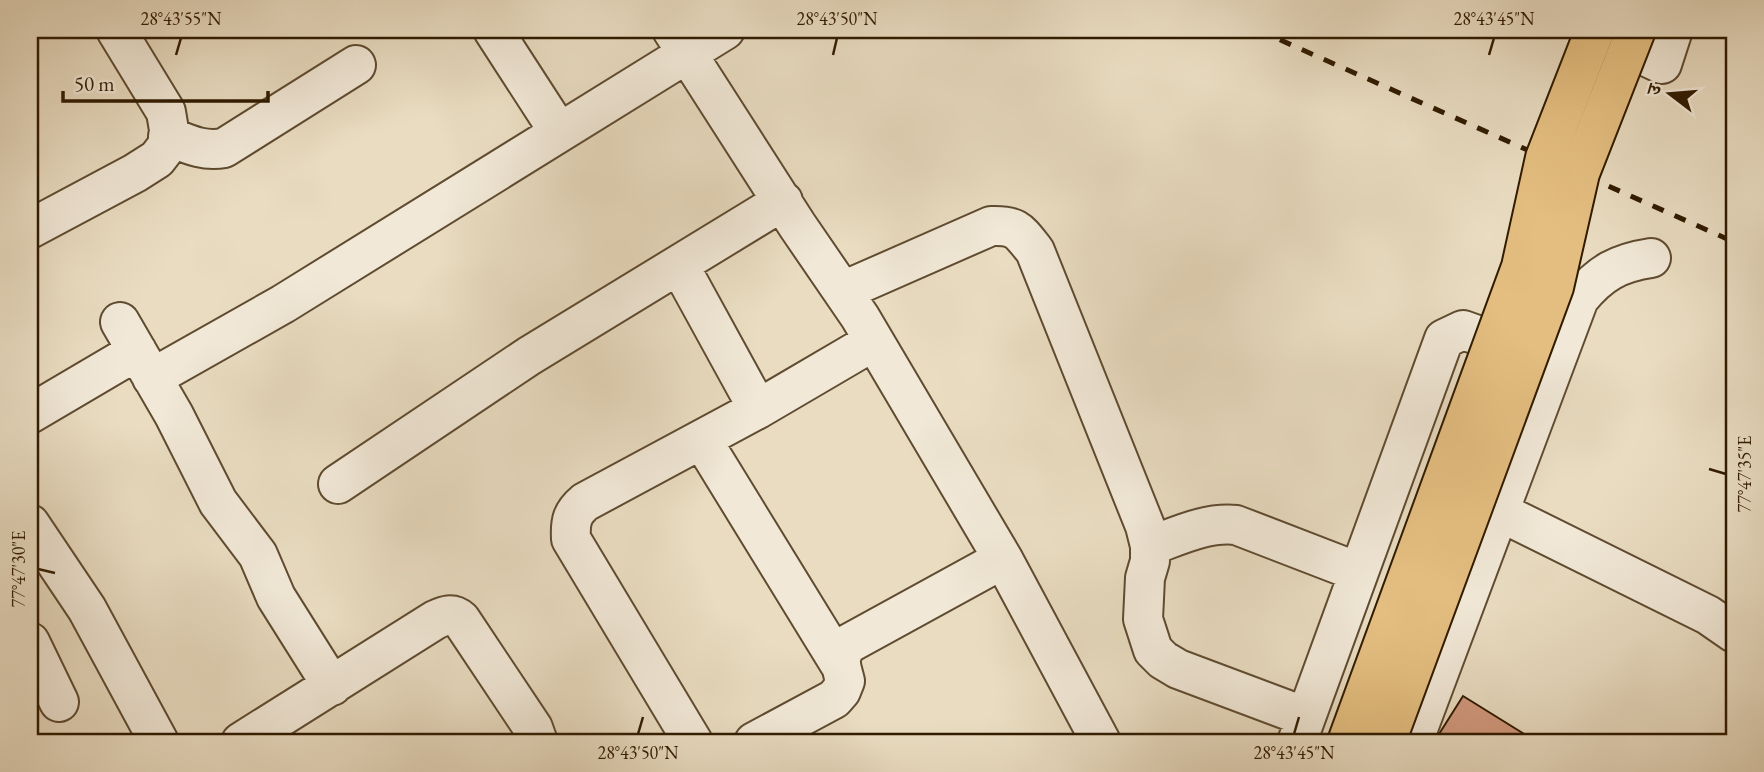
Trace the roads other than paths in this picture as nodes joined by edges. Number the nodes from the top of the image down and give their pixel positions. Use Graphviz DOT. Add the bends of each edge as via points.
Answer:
graph roads {
  1 [pos="116,30"];
  2 [pos="493,30"];
  3 [pos="725,30"];
  4 [pos="1589,30"];
  5 [pos="1595,30"];
  6 [pos="1636,30"];
  7 [pos="1673,30"];
  8 [pos="679,42"];
  9 [pos="356,65"];
  10 [pos="559,132"];
  11 [pos="168,136"];
  12 [pos="783,201"];
  13 [pos="30,229"];
  14 [pos="1651,258"];
  15 [pos="679,265"];
  16 [pos="843,292"];
  17 [pos="874,341"];
  18 [pos="137,350"];
  19 [pos="1555,362"];
  20 [pos="758,409"];
  21 [pos="30,414"];
  22 [pos="702,440"];
  23 [pos="338,484"];
  24 [pos="1498,511"];
  25 [pos="30,524"];
  26 [pos="1150,546"];
  27 [pos="1003,559"];
  28 [pos="1358,572"];
  29 [pos="1734,634"];
  30 [pos="30,642"];
  31 [pos="839,663"];
  32 [pos="332,685"];
  33 [pos="59,702"];
  34 [pos="1301,729"];
  35 [pos="159,742"];
  36 [pos="242,742"];
  37 [pos="538,742"];
  38 [pos="693,742"];
  39 [pos="754,742"];
  40 [pos="1101,742"];
  41 [pos="1347,742"];
  42 [pos="1386,742"];
  43 [pos="1413,742"];
  1 -- 11 [label="street" via="166,112"];
  2 -- 10 [label="street"];
  3 -- 8 [label="street"];
  4 -- 7 [label="street" via="1662,64"];
  5 -- 41 [label="main road, bridge" via="1545,158 1521,267"];
  6 -- 42 [label="main road, bridge" via="1580,173 1554,287"];
  8 -- 10 [label="street"];
  8 -- 12 [label="street"];
  9 -- 11 [label="street" via="224,148 199,149"];
  10 -- 18 [label="street" via="283,304"];
  11 -- 13 [label="street" via="157,159"];
  12 -- 15 [label="street"];
  12 -- 16 [label="street"];
  14 -- 19 [label="street" via="1629,261 1590,285 1579,299"];
  15 -- 20 [label="street"];
  15 -- 23 [label="street" via="529,356"];
  16 -- 17 [label="street"];
  16 -- 26 [label="street" via="991,226 1009,226 1022,234 1035,251"];
  17 -- 20 [label="street"];
  17 -- 27 [label="street"];
  18 -- 21 [label="street"];
  18 -- 32 [label="street" via="218,502 258,555 276,597"];
  19 -- 24 [label="street"];
  19 -- 28 [label="street" via="1463,330 1444,339"];
  20 -- 22 [label="street"];
  22 -- 31 [label="street"];
  22 -- 38 [label="street" via="585,502 573,512 570,524 571,539"];
  24 -- 29 [label="street" via="1707,615"];
  24 -- 43 [label="street"];
  25 -- 35 [label="street" via="87,609"];
  26 -- 28 [label="street" via="1222,523"];
  26 -- 34 [label="street" via="1143,619 1153,650 1178,669"];
  27 -- 31 [label="street" via="848,644"];
  27 -- 40 [label="street"];
  28 -- 34 [label="street"];
  30 -- 33 [label="street"];
  31 -- 39 [label="street" via="845,681 834,699"];
  32 -- 36 [label="street"];
  32 -- 37 [label="street" via="435,620 457,616"];
}
